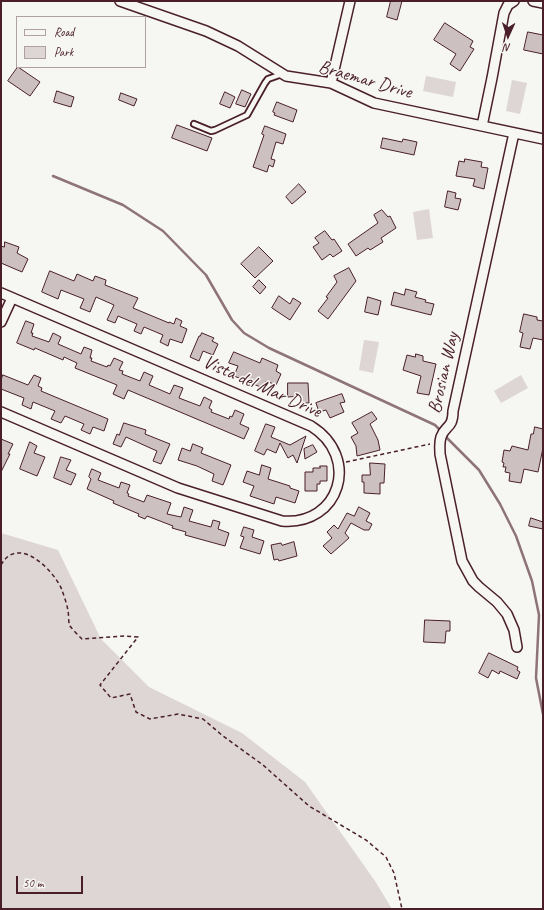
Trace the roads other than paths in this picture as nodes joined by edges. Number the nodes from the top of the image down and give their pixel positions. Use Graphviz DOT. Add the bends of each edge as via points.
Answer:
graph roads {
  1 [pos="120,1"];
  2 [pos="350,1"];
  3 [pos="514,1"];
  4 [pos="533,1"];
  5 [pos="543,3"];
  6 [pos="282,74"];
  7 [pos="331,83"];
  8 [pos="194,124"];
  9 [pos="482,126"];
  10 [pos="514,133"];
  11 [pos="543,139"];
  12 [pos="1,293"];
  13 [pos="12,298"];
  14 [pos="1,322"];
  15 [pos="1,412"];
  16 [pos="517,647"];
  1 -- 6 [label="street, Braemar Drive" via="206,30 238,46"];
  2 -- 7 [label="street"];
  3 -- 9 [label="street" via="507,6 504,13"];
  4 -- 5 [label="street"];
  6 -- 7 [label="street, Braemar Drive"];
  6 -- 8 [label="lane" via="265,82 247,115 211,131"];
  7 -- 9 [label="street, Braemar Drive" via="374,103"];
  9 -- 10 [label="street, Braemar Drive"];
  10 -- 11 [label="street, Braemar Drive"];
  10 -- 16 [label="street, Brosian Way" via="453,420 443,433 440,454 462,561 473,581 507,614 514,630"];
  12 -- 13 [label="street, Vista del Mar Drive"];
  13 -- 14 [label="street"];
  13 -- 15 [label="street, Vista del Mar Drive" via="320,431 336,452 339,463 338,484 325,506 317,513 297,521 282,521 178,488"];
}
